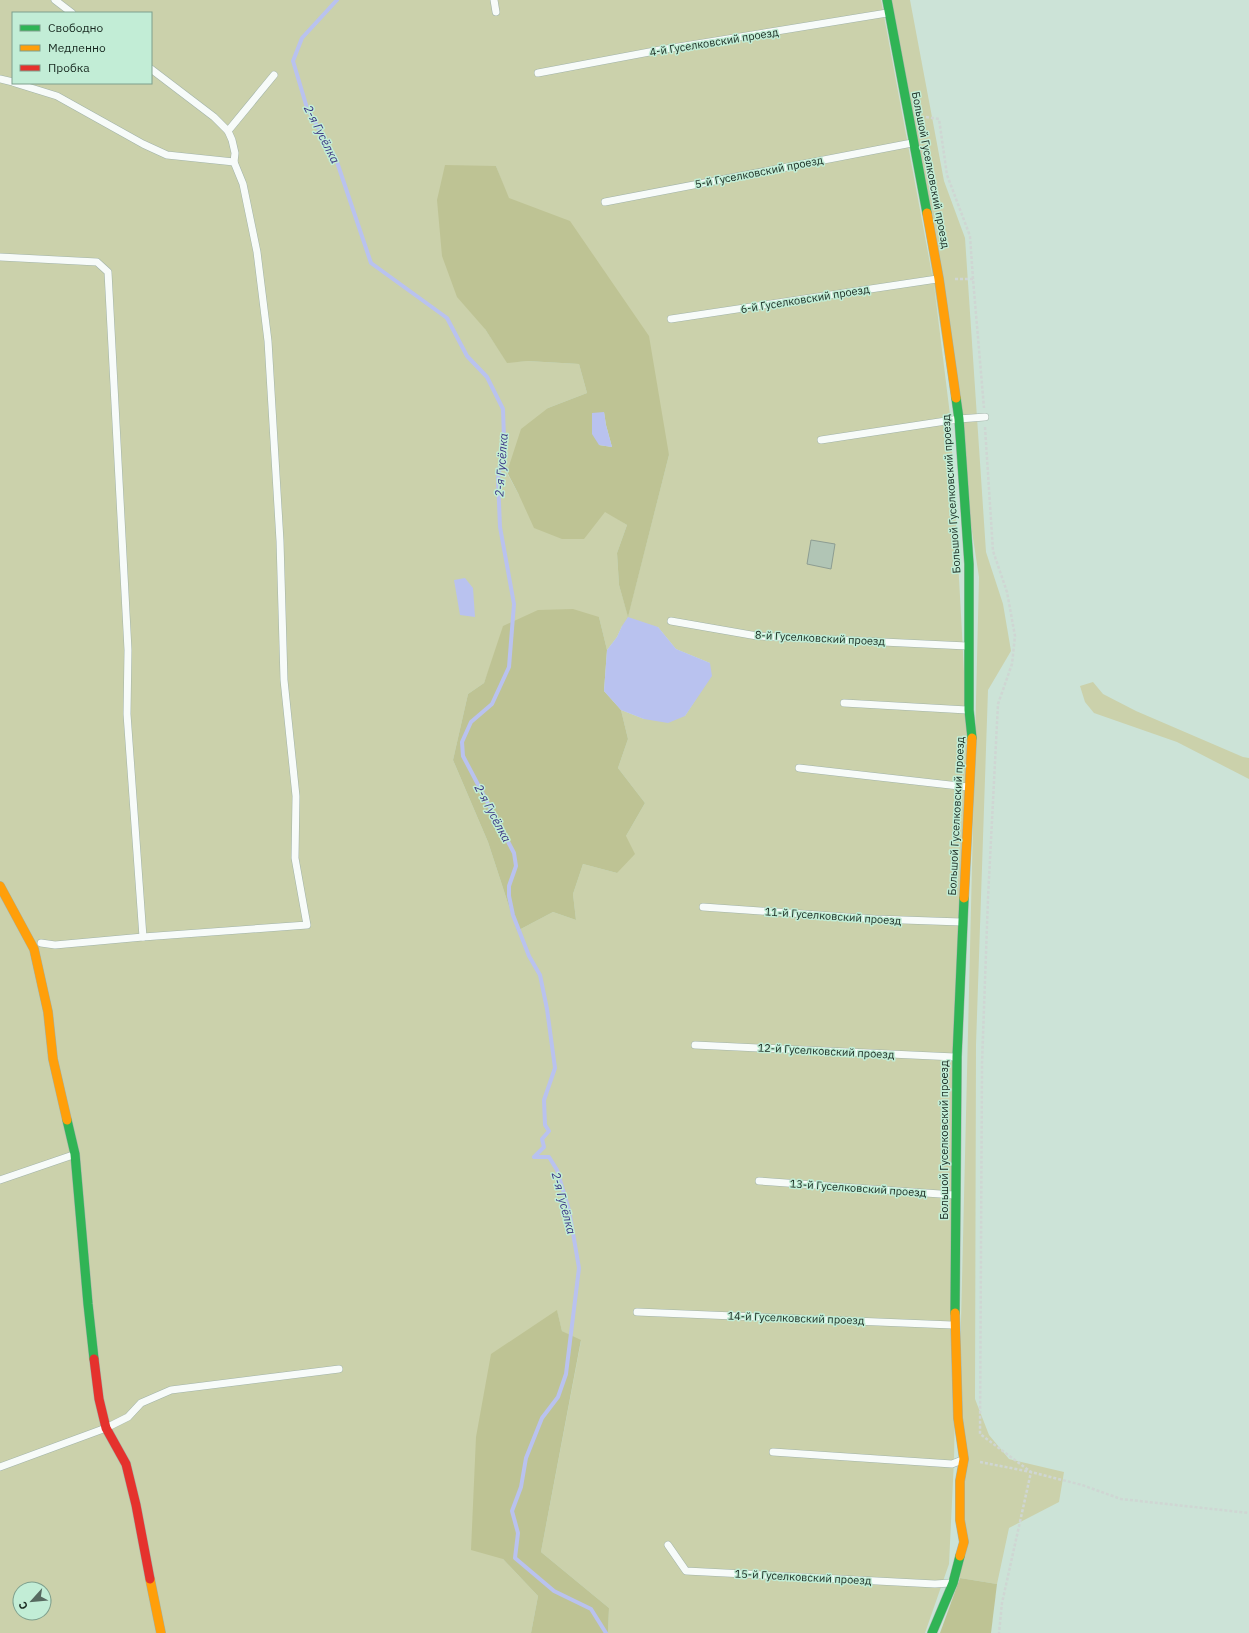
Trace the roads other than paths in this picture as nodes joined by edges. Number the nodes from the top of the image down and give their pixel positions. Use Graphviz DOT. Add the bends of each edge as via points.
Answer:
graph roads {
  1 [pos="55,0"];
  2 [pos="494,0"];
  3 [pos="887,0"];
  4 [pos="71,12"];
  5 [pos="496,12"];
  6 [pos="890,13"];
  7 [pos="152,70"];
  8 [pos="538,73"];
  9 [pos="274,75"];
  10 [pos="0,78"];
  11 [pos="12,82"];
  12 [pos="17,84"];
  13 [pos="228,131"];
  14 [pos="913,143"];
  15 [pos="234,162"];
  16 [pos="606,202"];
  17 [pos="0,258"];
  18 [pos="939,279"];
  19 [pos="671,319"];
  20 [pos="984,417"];
  21 [pos="959,419"];
  22 [pos="820,440"];
  23 [pos="671,622"];
  24 [pos="969,646"];
  25 [pos="844,703"];
  26 [pos="969,710"];
  27 [pos="799,768"];
  28 [pos="970,787"];
  29 [pos="0,886"];
  30 [pos="703,907"];
  31 [pos="963,922"];
  32 [pos="142,937"];
  33 [pos="41,943"];
  34 [pos="695,1045"];
  35 [pos="957,1057"];
  36 [pos="75,1154"];
  37 [pos="0,1180"];
  38 [pos="759,1181"];
  39 [pos="956,1195"];
  40 [pos="637,1312"];
  41 [pos="955,1325"];
  42 [pos="339,1369"];
  43 [pos="106,1428"];
  44 [pos="773,1452"];
  45 [pos="964,1459"];
  46 [pos="0,1467"];
  47 [pos="668,1545"];
  48 [pos="953,1583"];
  49 [pos="161,1633"];
  50 [pos="932,1633"];
  1 -- 4 [label="lane"];
  2 -- 5 [label="lane"];
  3 -- 6 [label="street, Большой Гуселковский проезд"];
  6 -- 8 [label="lane, 4-й Гуселковский проезд" via="660,50"];
  6 -- 14 [label="street, Большой Гуселковский проезд"];
  7 -- 13 [label="lane" via="214,117"];
  9 -- 13 [label="lane"];
  10 -- 11 [label="lane"];
  12 -- 15 [label="lane" via="57,96 167,155"];
  13 -- 15 [label="lane" via="235,153"];
  14 -- 16 [label="lane, 5-й Гуселковский проезд"];
  14 -- 18 [label="street, Большой Гуселковский проезд"];
  15 -- 32 [label="lane" via="243,184 255,245 268,341 280,541 284,680 296,796 295,858 307,925"];
  17 -- 32 [label="lane" via="97,262 108,272 128,650 127,714"];
  18 -- 19 [label="lane, 6-й Гуселковский проезд"];
  18 -- 21 [label="street, Большой Гуселковский проезд"];
  20 -- 21 [label="lane"];
  21 -- 22 [label="lane"];
  21 -- 24 [label="street, Большой Гуселковский проезд" via="969,564"];
  23 -- 24 [label="lane, 8-й Гуселковский проезд" via="757,636"];
  24 -- 26 [label="street, Большой Гуселковский проезд"];
  25 -- 26 [label="lane"];
  26 -- 28 [label="street, Большой Гуселковский проезд" via="972,733"];
  27 -- 28 [label="lane"];
  28 -- 31 [label="street, Большой Гуселковский проезд"];
  29 -- 36 [label="street" via="34,949"];
  30 -- 31 [label="lane, 11-й Гуселковский проезд" via="875,919"];
  31 -- 35 [label="street, Большой Гуселковский проезд"];
  32 -- 33 [label="lane" via="55,945"];
  34 -- 35 [label="lane, 12-й Гуселковский проезд"];
  35 -- 39 [label="street, Большой Гуселковский проезд"];
  36 -- 37 [label="lane"];
  36 -- 43 [label="street" via="88,1304 99,1399"];
  38 -- 39 [label="lane, 13-й Гуселковский проезд"];
  39 -- 41 [label="street, Большой Гуселковский проезд"];
  40 -- 41 [label="lane, 14-й Гуселковский проезд"];
  41 -- 45 [label="street, Большой Гуселковский проезд" via="958,1418"];
  42 -- 43 [label="lane" via="171,1390 141,1403 128,1417"];
  43 -- 46 [label="lane"];
  43 -- 49 [label="street" via="126,1464"];
  44 -- 45 [label="lane" via="952,1464"];
  45 -- 48 [label="street, Большой Гуселковский проезд" via="960,1481 960,1520 964,1542"];
  47 -- 48 [label="lane, 15-й Гуселковский проезд" via="686,1571"];
  48 -- 50 [label="street, Большой Гуселковский проезд"];
}
